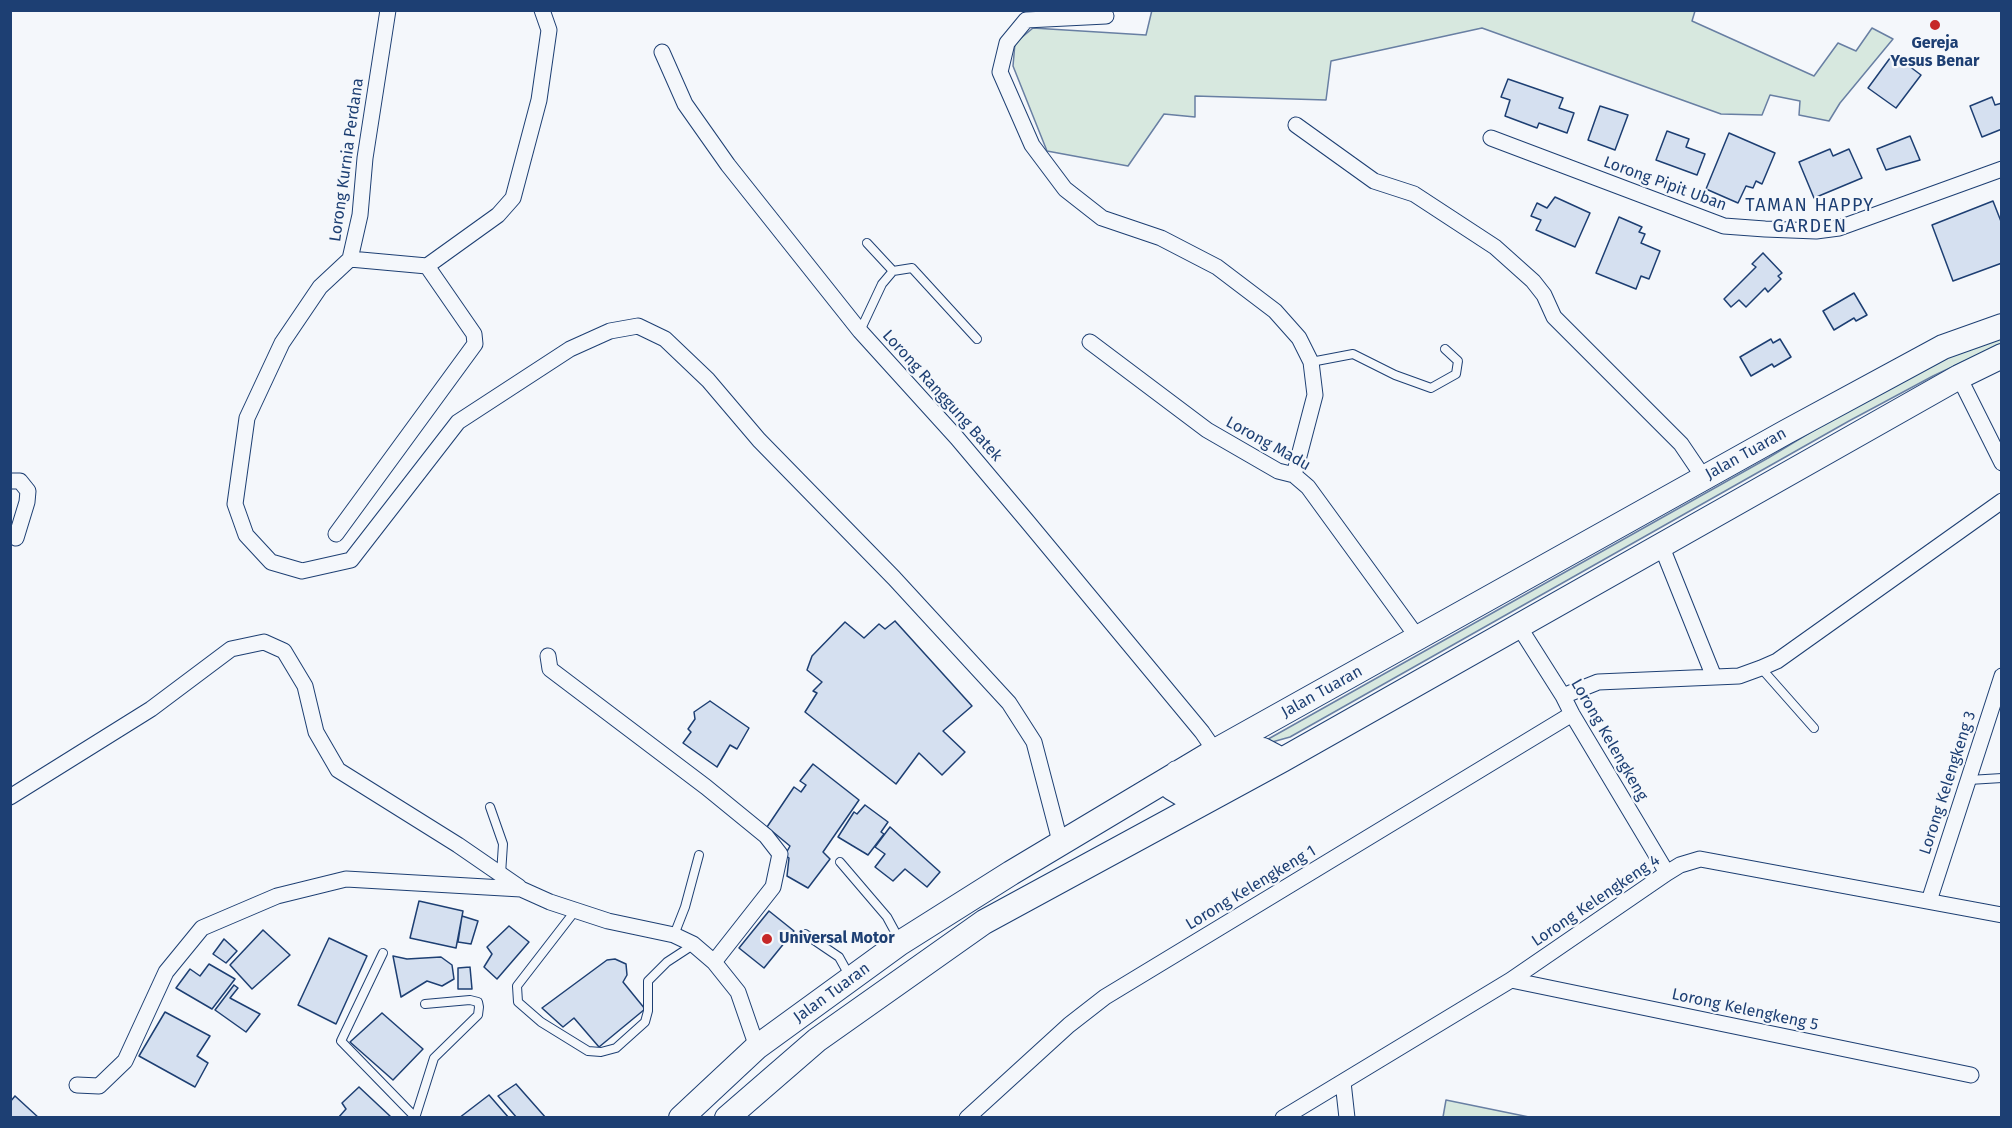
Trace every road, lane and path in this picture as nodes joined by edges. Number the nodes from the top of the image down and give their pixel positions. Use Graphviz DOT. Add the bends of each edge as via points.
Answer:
graph roads {
  1 [pos="388,10"];
  2 [pos="542,10"];
  3 [pos="1106,16"];
  4 [pos="662,52"];
  5 [pos="1296,125"];
  6 [pos="1491,138"];
  7 [pos="2001,169"];
  8 [pos="867,243"];
  9 [pos="350,260"];
  10 [pos="427,266"];
  11 [pos="893,270"];
  12 [pos="2001,326"];
  13 [pos="860,331"];
  14 [pos="977,339"];
  15 [pos="1090,342"];
  16 [pos="1445,349"];
  17 [pos="2001,356"];
  18 [pos="1311,362"];
  19 [pos="1959,377"];
  20 [pos="2001,463"];
  21 [pos="1294,475"];
  22 [pos="1704,478"];
  23 [pos="10,481"];
  24 [pos="2001,501"];
  25 [pos="336,534"];
  26 [pos="16,538"];
  27 [pos="1661,545"];
  28 [pos="1518,625"];
  29 [pos="1418,638"];
  30 [pos="548,656"];
  31 [pos="1761,668"];
  32 [pos="2001,676"];
  33 [pos="1714,677"];
  34 [pos="1563,696"];
  35 [pos="1572,714"];
  36 [pos="1814,728"];
  37 [pos="1215,751"];
  38 [pos="1282,760"];
  39 [pos="1177,773"];
  40 [pos="2001,778"];
  41 [pos="1969,780"];
  42 [pos="10,797"];
  43 [pos="490,807"];
  44 [pos="1061,845"];
  45 [pos="699,855"];
  46 [pos="840,862"];
  47 [pos="1667,873"];
  48 [pos="501,876"];
  49 [pos="521,889"];
  50 [pos="1929,901"];
  51 [pos="575,911"];
  52 [pos="2001,915"];
  53 [pos="805,934"];
  54 [pos="674,935"];
  55 [pos="900,943"];
  56 [pos="693,944"];
  57 [pos="383,953"];
  58 [pos="714,962"];
  59 [pos="852,979"];
  60 [pos="1511,980"];
  61 [pos="425,1004"];
  62 [pos="757,1047"];
  63 [pos="1971,1075"];
  64 [pos="1343,1082"];
  65 [pos="77,1085"];
  66 [pos="415,1117"];
  67 [pos="681,1118"];
  68 [pos="727,1118"];
  69 [pos="967,1118"];
  70 [pos="1283,1118"];
  71 [pos="1347,1118"];
  1 -- 9 [label="street, Lorong Kurnia Perdana" via="360,215"];
  2 -- 10 [label="street" via="549,30 539,100 513,198 498,216"];
  3 -- 18 [label="street" via="1026,20 1007,43 1000,72 1032,145 1065,189 1102,218 1161,238 1217,267 1275,311 1299,338"];
  4 -- 13 [label="street, Lorong Ranggung Batek" via="685,104 728,165"];
  5 -- 22 [label="street" via="1374,181 1414,194 1495,247 1533,281 1554,317 1681,444"];
  6 -- 7 [label="street, Lorong Pipit Uban" via="1724,226 1765,229 1839,228"];
  8 -- 11 [label="lane"];
  9 -- 10 [label="street, Lorong Kurnia Perdana"];
  9 -- 44 [label="street" via="320,287 282,343 247,418 235,504 246,535 272,562 302,571 351,560 458,422 570,349 610,331 638,326 665,339 708,380 759,440 1009,703 1034,742"];
  10 -- 25 [label="street" via="474,334 475,344"];
  11 -- 13 [label="lane" via="882,284"];
  11 -- 14 [label="lane" via="912,268"];
  12 -- 22 [label="main road, Jalan Tuaran" via="1943,347"];
  13 -- 37 [label="street, Lorong Ranggung Batek" via="1020,513"];
  15 -- 21 [label="street, Lorong Madu" via="1207,430 1278,471"];
  16 -- 18 [label="lane" via="1458,361 1456,374 1431,388 1353,354"];
  17 -- 19 [label="main road, Jalan Tuaran"];
  18 -- 21 [label="street" via="1315,395"];
  19 -- 20 [label="street"];
  19 -- 27 [label="main road, Jalan Tuaran"];
  21 -- 29 [label="street, Lorong Madu" via="1308,487"];
  22 -- 29 [label="main road, Jalan Tuaran"];
  23 -- 26 [label="street" via="20,481 28,491"];
  24 -- 31 [label="street" via="1777,661"];
  27 -- 28 [label="main road, Jalan Tuaran"];
  27 -- 33 [label="street"];
  28 -- 34 [label="street, Lorong Kelengkeng"];
  28 -- 38 [label="main road, Jalan Tuaran"];
  29 -- 37 [label="main road, Jalan Tuaran"];
  30 -- 58 [label="street" via="550,669 706,787 766,836 780,854 773,887"];
  31 -- 33 [label="street" via="1739,676"];
  31 -- 36 [label="lane"];
  32 -- 41 [label="street, Lorong Kelengkeng 3"];
  33 -- 34 [label="street" via="1598,682"];
  34 -- 35 [label="street, Lorong Kelengkeng"];
  35 -- 47 [label="street, Lorong Kelengkeng"];
  35 -- 69 [label="street, Lorong Kelengkeng 1" via="1098,1002"];
  37 -- 39 [label="main road, Jalan Tuaran"];
  38 -- 39 [label="main road" via="1263,750 1182,794 1172,788"];
  38 -- 68 [label="main road, Jalan Tuaran" via="954,941 817,1040"];
  39 -- 44 [label="main road, Jalan Tuaran"];
  40 -- 41 [label="lane"];
  41 -- 50 [label="street, Lorong Kelengkeng 3"];
  42 -- 48 [label="street" via="151,709 231,649 264,642 284,651 305,686 316,732 338,770"];
  43 -- 48 [label="lane" via="503,844"];
  44 -- 55 [label="main road, Jalan Tuaran"];
  45 -- 54 [label="lane"];
  46 -- 55 [label="lane" via="887,916"];
  47 -- 50 [label="street, Lorong Kelengkeng 4" via="1700,859"];
  47 -- 60 [label="street, Lorong Kelengkeng 4"];
  48 -- 49 [label="street"];
  49 -- 51 [label="street"];
  49 -- 65 [label="street" via="345,879 277,896 202,928 166,972 125,1061 99,1086"];
  50 -- 52 [label="street, Lorong Kelengkeng 4"];
  51 -- 54 [label="street"];
  51 -- 56 [label="lane" via="517,986 518,1002 541,1022 588,1051 616,1048 645,1022 648,981"];
  53 -- 59 [label="lane" via="839,957"];
  54 -- 56 [label="street"];
  55 -- 59 [label="main road, Jalan Tuaran"];
  56 -- 58 [label="street"];
  57 -- 66 [label="lane" via="341,1041"];
  58 -- 62 [label="street" via="738,992"];
  59 -- 62 [label="main road, Jalan Tuaran"];
  60 -- 63 [label="street, Lorong Kelengkeng 5"];
  60 -- 64 [label="street, Lorong Kelengkeng 4"];
  61 -- 66 [label="lane" via="470,1000 478,1002 479,1007 478,1015 434,1058"];
  62 -- 67 [label="main road, Jalan Tuaran"];
  64 -- 70 [label="street, Lorong Kelengkeng 4"];
  64 -- 71 [label="street"];
}
